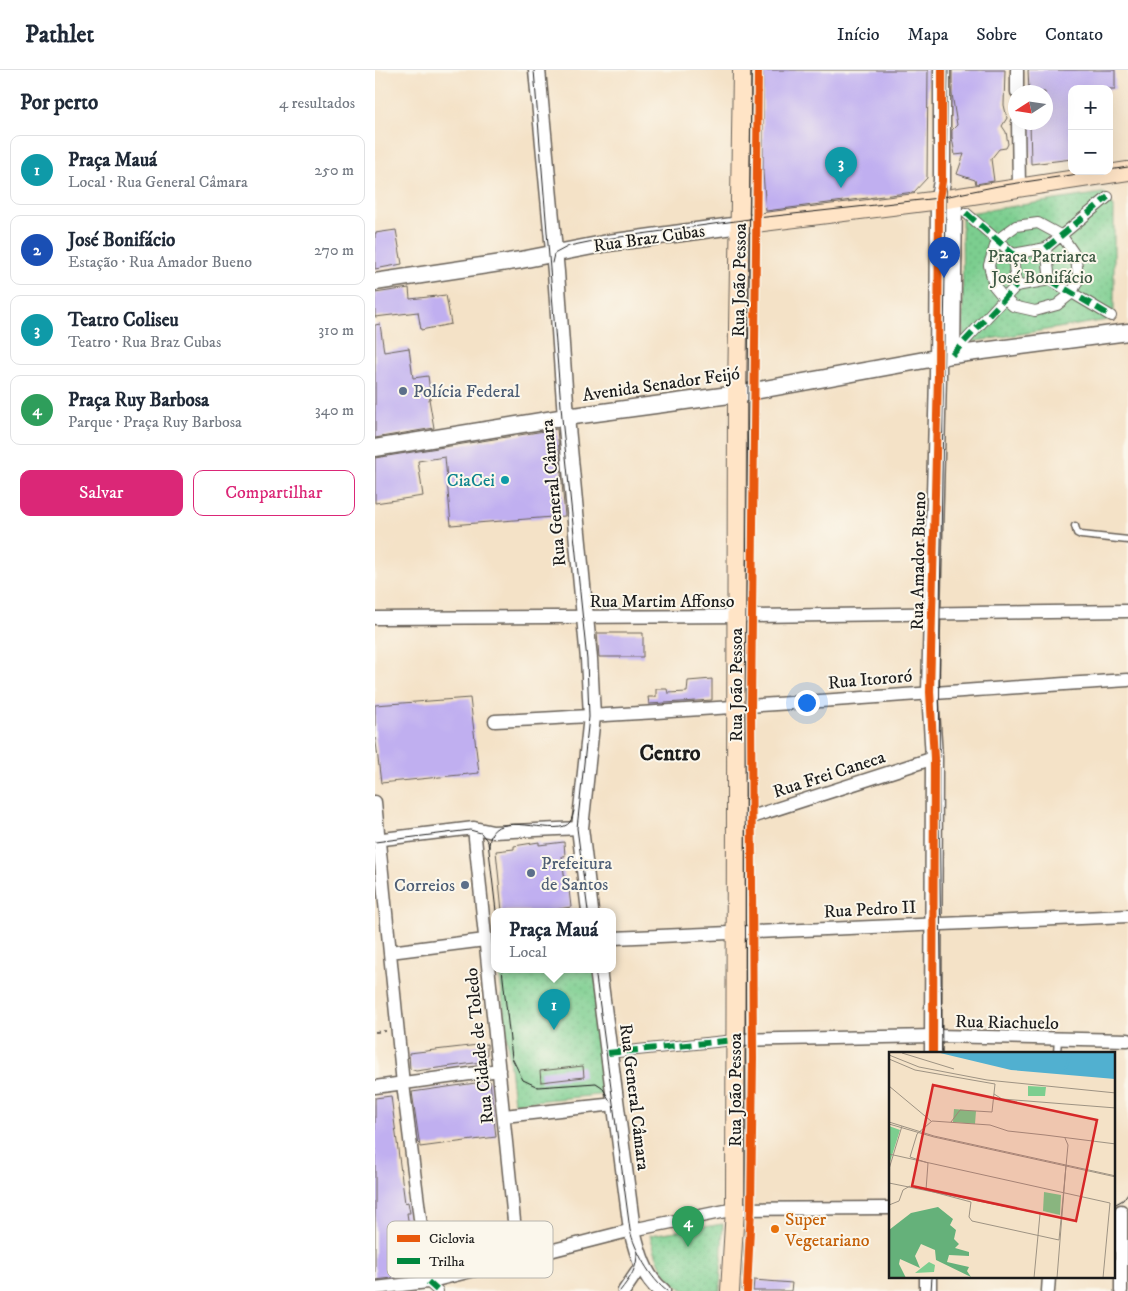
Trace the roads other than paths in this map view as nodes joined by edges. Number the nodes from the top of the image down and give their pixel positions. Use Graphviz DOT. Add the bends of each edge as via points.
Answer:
graph roads {
  1 [pos="537,70"];
  2 [pos="742,70"];
  3 [pos="942,70"];
  4 [pos="1017,70"];
  5 [pos="1017,85"];
  6 [pos="1018,130"];
  7 [pos="1128,172"];
  8 [pos="1019,188"];
  9 [pos="1108,197"];
  10 [pos="947,199"];
  11 [pos="966,213"];
  12 [pos="740,225"];
  13 [pos="1061,236"];
  14 [pos="997,240"];
  15 [pos="1046,248"];
  16 [pos="554,254"];
  17 [pos="1013,254"];
  18 [pos="1050,280"];
  19 [pos="375,282"];
  20 [pos="1016,286"];
  21 [pos="1072,293"];
  22 [pos="1004,298"];
  23 [pos="1111,316"];
  24 [pos="1128,332"];
  25 [pos="945,356"];
  26 [pos="737,394"];
  27 [pos="566,417"];
  28 [pos="375,448"];
  29 [pos="1075,526"];
  30 [pos="1128,540"];
  31 [pos="1128,612"];
  32 [pos="931,614"];
  33 [pos="585,616"];
  34 [pos="736,616"];
  35 [pos="375,618"];
  36 [pos="1128,680"];
  37 [pos="930,692"];
  38 [pos="736,707"];
  39 [pos="592,716"];
  40 [pos="495,721"];
  41 [pos="934,758"];
  42 [pos="375,802"];
  43 [pos="736,822"];
  44 [pos="474,828"];
  45 [pos="579,828"];
  46 [pos="377,840"];
  47 [pos="590,908"];
  48 [pos="1128,916"];
  49 [pos="934,924"];
  50 [pos="736,933"];
  51 [pos="616,938"];
  52 [pos="485,940"];
  53 [pos="390,952"];
  54 [pos="599,973"];
  55 [pos="934,1036"];
  56 [pos="1058,1038"];
  57 [pos="735,1040"];
  58 [pos="1128,1040"];
  59 [pos="933,1052"];
  60 [pos="1057,1052"];
  61 [pos="609,1054"];
  62 [pos="499,1070"];
  63 [pos="403,1084"];
  64 [pos="375,1088"];
  65 [pos="615,1104"];
  66 [pos="504,1116"];
  67 [pos="889,1208"];
  68 [pos="735,1209"];
  69 [pos="1121,1211"];
  70 [pos="423,1221"];
  71 [pos="514,1221"];
  72 [pos="632,1230"];
  73 [pos="553,1251"];
  74 [pos="643,1263"];
  75 [pos="461,1278"];
  76 [pos="928,1278"];
  77 [pos="1049,1278"];
  78 [pos="433,1287"];
  79 [pos="375,1288"];
  80 [pos="624,1291"];
  81 [pos="662,1291"];
  82 [pos="729,1291"];
  83 [pos="927,1291"];
  84 [pos="1048,1291"];
  85 [pos="1121,1291"];
  1 -- 16 [label="street, Rua General Câmara"];
  2 -- 12 [label="main road, Rua João Pessoa"];
  3 -- 10 [label="street" via="942,180"];
  4 -- 5 [label="street"];
  6 -- 8 [label="street"];
  7 -- 8 [label="main road"];
  8 -- 10 [label="main road"];
  9 -- 13 [label="street"];
  10 -- 12 [label="main road, Rua Braz Cubas"];
  10 -- 25 [label="street"];
  11 -- 14 [label="street"];
  12 -- 16 [label="street, Rua Braz Cubas" via="608,243"];
  12 -- 26 [label="main road, Rua João Pessoa"];
  13 -- 14 [label="street" via="1038,223 1016,226"];
  13 -- 15 [label="street"];
  13 -- 21 [label="street" via="1075,255 1079,278"];
  14 -- 17 [label="street"];
  14 -- 22 [label="street" via="989,265 994,286"];
  15 -- 17 [label="street"];
  15 -- 18 [label="street"];
  16 -- 19 [label="street, Rua Braz Cubas"];
  16 -- 27 [label="street, Rua General Câmara"];
  17 -- 20 [label="street"];
  18 -- 20 [label="street"];
  18 -- 21 [label="street"];
  20 -- 22 [label="street"];
  21 -- 22 [label="street" via="1057,305 1035,311 1013,306"];
  21 -- 23 [label="street"];
  22 -- 25 [label="street"];
  24 -- 25 [label="street"];
  25 -- 26 [label="street, Avenida Senador Feijó"];
  25 -- 32 [label="street, Rua Amador Bueno"];
  26 -- 27 [label="street, Avenida Senador Feijó"];
  26 -- 34 [label="main road, Rua João Pessoa"];
  27 -- 28 [label="street, Avenida Senador Feijó"];
  27 -- 33 [label="street, Rua General Câmara"];
  29 -- 30 [label="lane" via="1081,535"];
  31 -- 32 [label="street, Rua Martim Affonso"];
  32 -- 34 [label="street, Rua Martim Affonso"];
  32 -- 37 [label="street, Rua Amador Bueno"];
  33 -- 34 [label="street, Rua Martim Affonso"];
  33 -- 35 [label="street, Rua Martim Affonso"];
  33 -- 39 [label="street, Rua General Câmara"];
  34 -- 38 [label="main road, Rua João Pessoa"];
  36 -- 37 [label="street, Rua Itororó"];
  37 -- 38 [label="street, Rua Itororó"];
  37 -- 41 [label="street, Rua Amador Bueno"];
  38 -- 39 [label="street, Rua Itororó"];
  38 -- 43 [label="main road, Rua João Pessoa"];
  39 -- 40 [label="street, Rua Itororó"];
  39 -- 45 [label="street, Rua General Câmara"];
  41 -- 43 [label="street, Rua Frei Caneca"];
  41 -- 49 [label="street, Rua Amador Bueno"];
  42 -- 46 [label="street"];
  43 -- 50 [label="main road, Rua João Pessoa"];
  44 -- 45 [label="street" via="493,832"];
  44 -- 46 [label="street"];
  44 -- 52 [label="street, Rua Cidade de Toledo"];
  45 -- 47 [label="street, Rua General Câmara"];
  46 -- 53 [label="street"];
  48 -- 49 [label="street, Rua Pedro II"];
  49 -- 50 [label="street, Rua Pedro II"];
  49 -- 55 [label="street, Rua Amador Bueno"];
  50 -- 51 [label="street, Rua Pedro II"];
  50 -- 57 [label="main road, Rua João Pessoa"];
  52 -- 53 [label="street"];
  52 -- 62 [label="street, Rua Cidade de Toledo"];
  53 -- 63 [label="street"];
  54 -- 61 [label="street, Rua General Câmara"];
  55 -- 56 [label="street, Rua Riachuelo"];
  55 -- 57 [label="street, Rua Riachuelo"];
  55 -- 59 [label="street, Rua Amador Bueno"];
  56 -- 58 [label="street, Rua Riachuelo"];
  56 -- 60 [label="lane"];
  57 -- 61 [label="street, Rua Riachuelo"];
  57 -- 68 [label="main road, Rua João Pessoa"];
  61 -- 65 [label="street, Rua General Câmara"];
  62 -- 63 [label="street"];
  62 -- 66 [label="street, Rua Cidade de Toledo"];
  63 -- 64 [label="street"];
  63 -- 70 [label="street"];
  65 -- 66 [label="street"];
  65 -- 72 [label="street, Rua General Câmara"];
  66 -- 71 [label="street, Rua Cidade de Toledo"];
  67 -- 68 [label="street"];
  68 -- 72 [label="street"];
  68 -- 82 [label="main road, Rua João Pessoa"];
  69 -- 85 [label="street"];
  72 -- 73 [label="street"];
  72 -- 74 [label="street, Rua General Câmara"];
  74 -- 80 [label="street"];
  74 -- 81 [label="street, Rua General Câmara" via="652,1282"];
  75 -- 78 [label="street"];
  76 -- 83 [label="street"];
  77 -- 84 [label="street"];
  78 -- 79 [label="street"];
}
